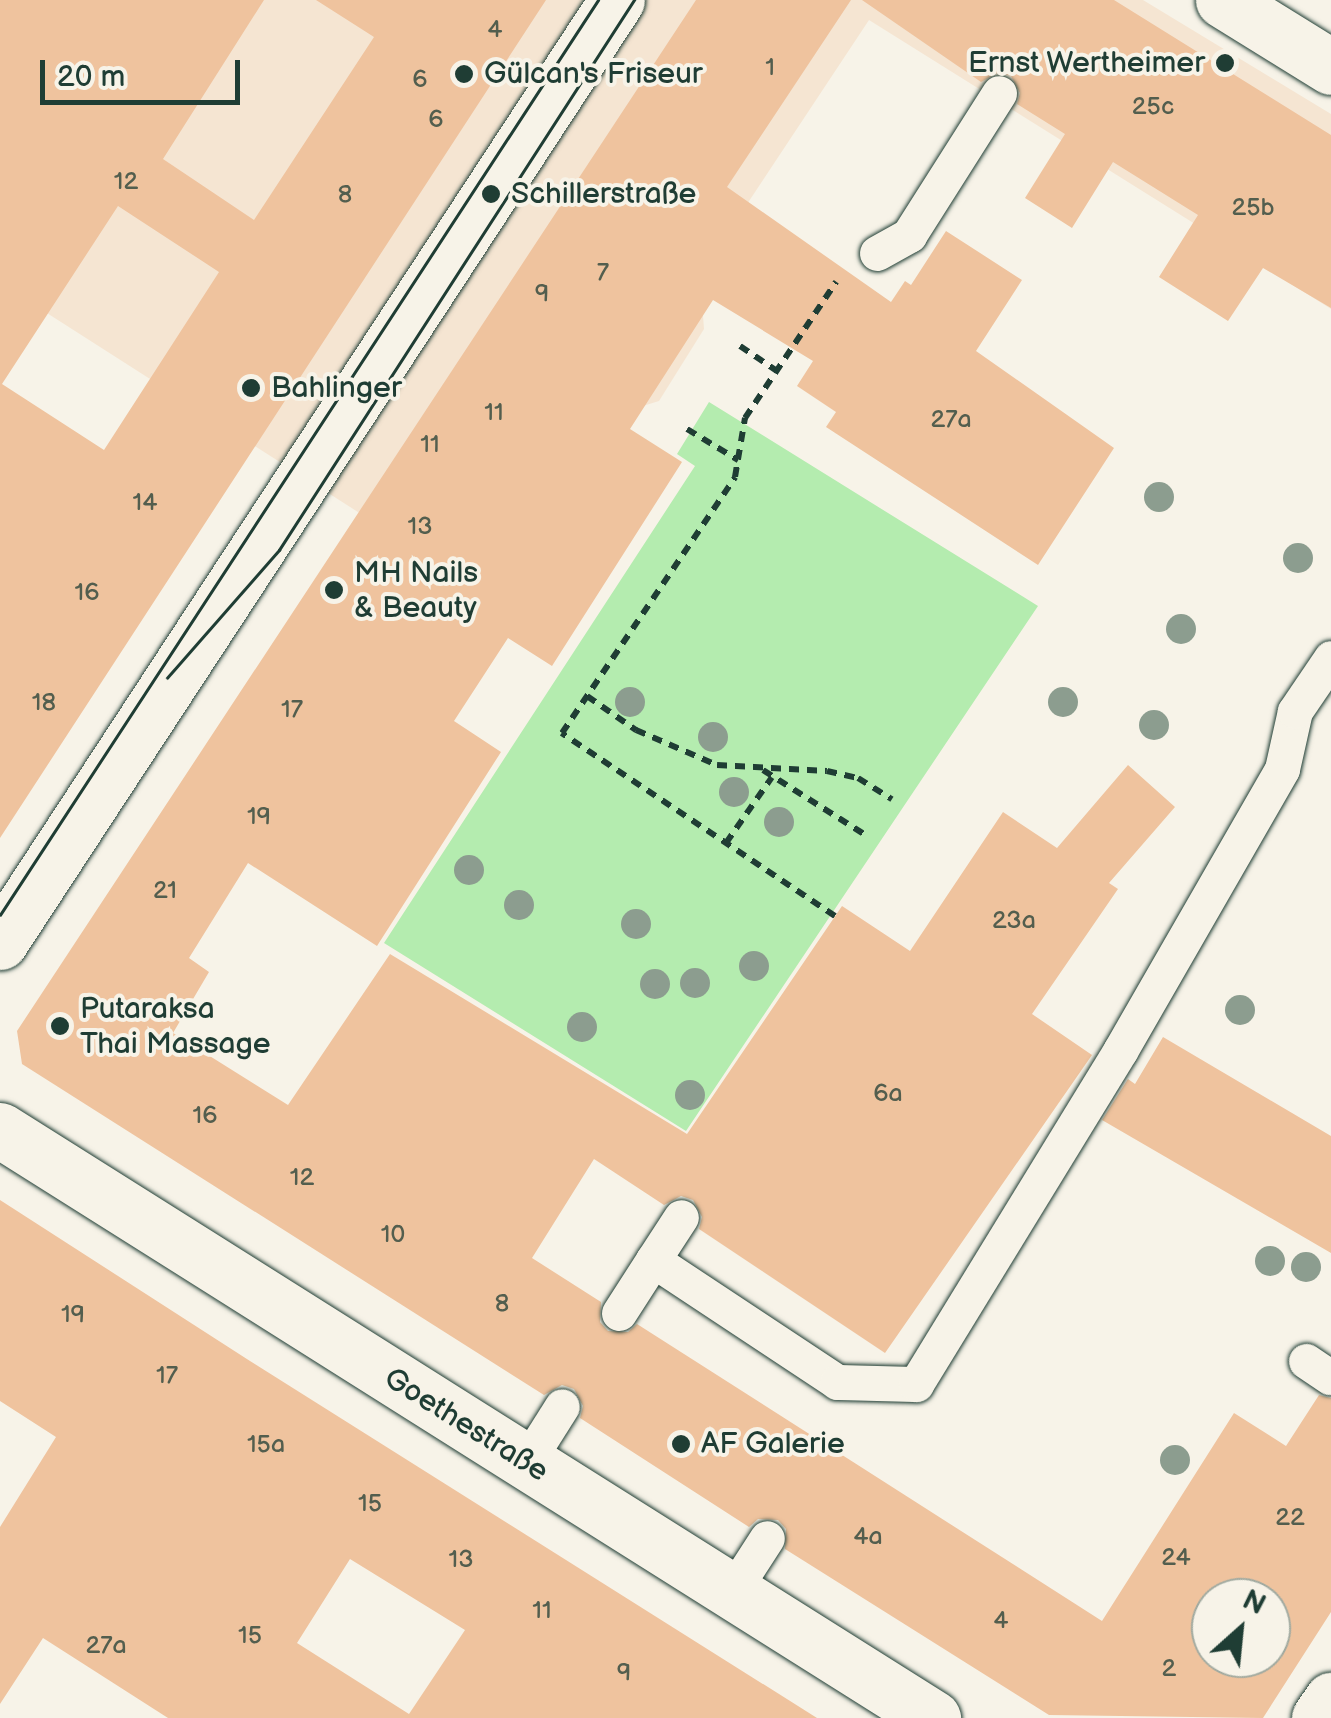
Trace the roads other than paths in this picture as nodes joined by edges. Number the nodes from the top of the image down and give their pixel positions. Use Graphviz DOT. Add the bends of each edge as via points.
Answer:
graph roads {
  1 [pos="617,0"];
  2 [pos="1223,0"];
  3 [pos="1331,66"];
  4 [pos="999,93"];
  5 [pos="877,253"];
  6 [pos="1331,658"];
  7 [pos="0,942"];
  8 [pos="0,1130"];
  9 [pos="681,1217"];
  10 [pos="653,1260"];
  11 [pos="619,1313"];
  12 [pos="562,1406"];
  13 [pos="526,1463"];
  14 [pos="767,1538"];
  15 [pos="732,1592"];
  16 [pos="1331,1700"];
  17 [pos="932,1718"];
  18 [pos="1319,1718"];
  1 -- 7 [label="street"];
  2 -- 3 [label="street"];
  4 -- 5 [label="lane" via="909,235"];
  6 -- 10 [label="lane" via="1295,711 1282,769 916,1384 837,1382"];
  8 -- 13 [label="street, Goethestraße"];
  9 -- 10 [label="lane"];
  10 -- 11 [label="lane"];
  12 -- 13 [label="lane"];
  13 -- 15 [label="street, Goethestraße"];
  14 -- 15 [label="lane"];
  15 -- 17 [label="street, Goethestraße"];
  16 -- 18 [label="street"];
}
